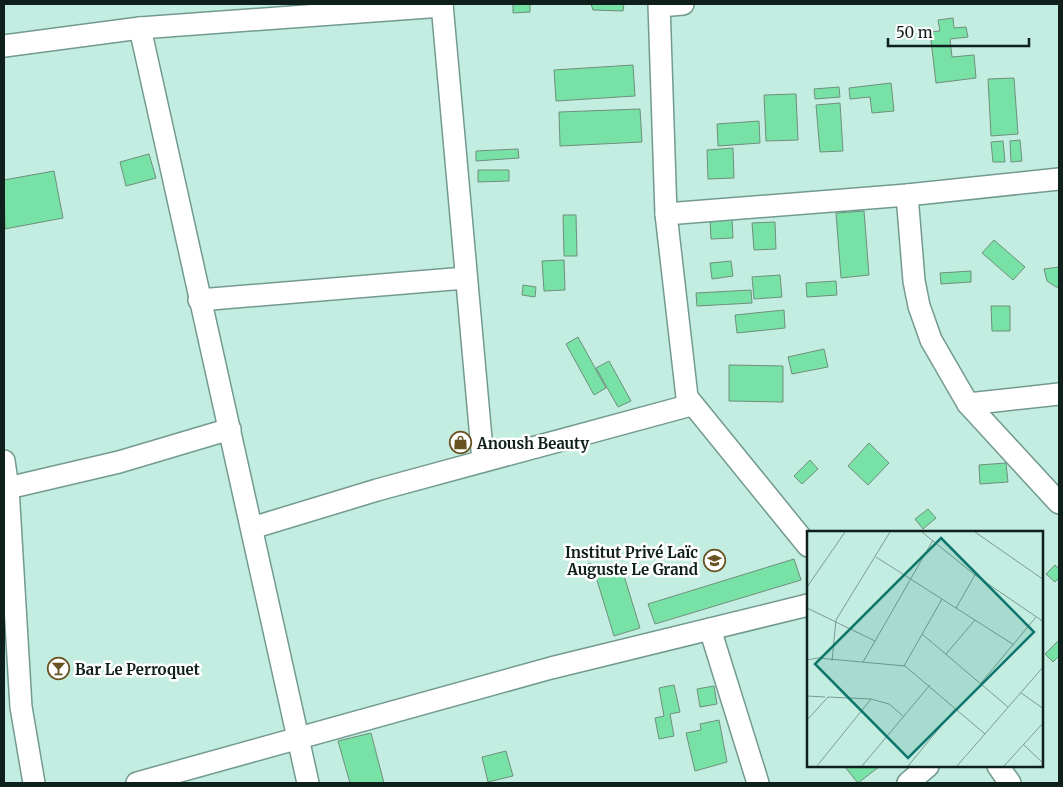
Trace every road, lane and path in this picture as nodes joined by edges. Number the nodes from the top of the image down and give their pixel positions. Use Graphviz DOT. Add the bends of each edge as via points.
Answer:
graph roads {
  1 [pos="683,4"];
  2 [pos="442,5"];
  3 [pos="660,5"];
  4 [pos="140,28"];
  5 [pos="4,46"];
  6 [pos="1059,179"];
  7 [pos="907,195"];
  8 [pos="666,214"];
  9 [pos="465,278"];
  10 [pos="199,300"];
  11 [pos="1059,394"];
  12 [pos="968,404"];
  13 [pos="691,405"];
  14 [pos="230,429"];
  15 [pos="4,461"];
  16 [pos="483,461"];
  17 [pos="8,488"];
  18 [pos="1059,504"];
  19 [pos="252,528"];
  20 [pos="807,545"];
  21 [pos="807,605"];
  22 [pos="710,628"];
  23 [pos="298,739"];
  24 [pos="927,767"];
  25 [pos="999,767"];
  26 [pos="34,783"];
  27 [pos="137,783"];
  28 [pos="308,783"];
  29 [pos="758,783"];
  30 [pos="908,783"];
  31 [pos="1010,783"];
  1 -- 3 [label="street"];
  2 -- 4 [label="street"];
  2 -- 9 [label="street"];
  3 -- 8 [label="street"];
  4 -- 5 [label="street"];
  4 -- 10 [label="street"];
  6 -- 7 [label="street"];
  7 -- 8 [label="street"];
  7 -- 12 [label="street" via="919,306 931,340"];
  8 -- 13 [label="street" via="685,391"];
  9 -- 10 [label="street"];
  9 -- 16 [label="street"];
  10 -- 14 [label="street"];
  11 -- 12 [label="street"];
  12 -- 18 [label="street"];
  13 -- 16 [label="street"];
  13 -- 20 [label="street"];
  14 -- 17 [label="street" via="118,462"];
  14 -- 19 [label="street"];
  15 -- 17 [label="street"];
  16 -- 19 [label="street"];
  17 -- 26 [label="street" via="21,707"];
  19 -- 23 [label="street"];
  21 -- 22 [label="street"];
  22 -- 23 [label="street" via="551,668"];
  22 -- 29 [label="street"];
  23 -- 27 [label="street"];
  23 -- 28 [label="street"];
  24 -- 30 [label="street"];
  25 -- 31 [label="street"];
}
